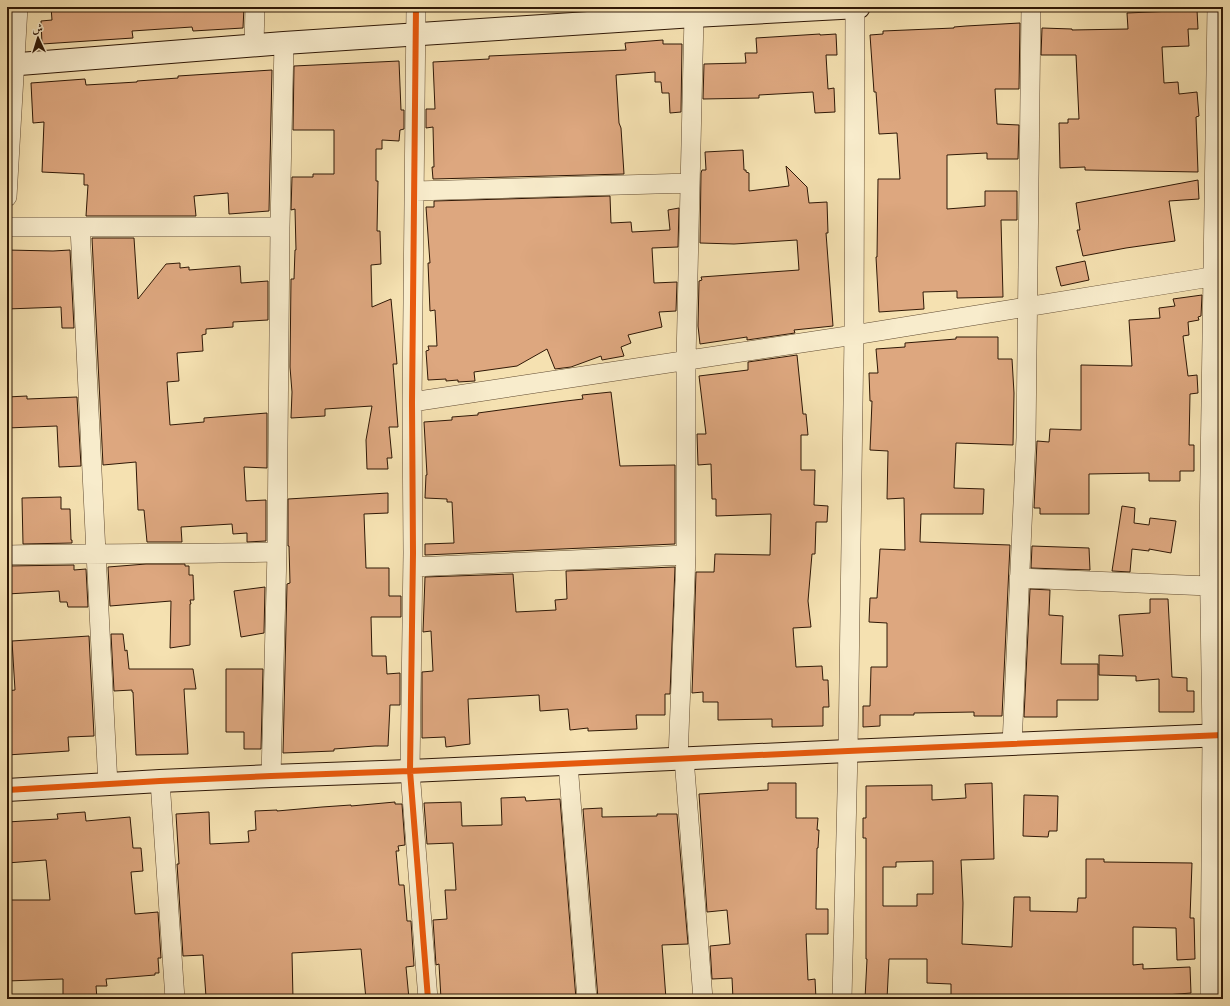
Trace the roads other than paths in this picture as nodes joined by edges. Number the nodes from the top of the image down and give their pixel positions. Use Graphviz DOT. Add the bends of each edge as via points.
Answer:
graph roads {
  1 [pos="18,7"];
  2 [pos="255,7"];
  3 [pos="416,7"];
  4 [pos="855,7"];
  5 [pos="859,7"];
  6 [pos="1031,7"];
  7 [pos="1217,7"];
  8 [pos="696,12"];
  9 [pos="415,34"];
  10 [pos="284,43"];
  11 [pos="254,45"];
  12 [pos="11,65"];
  13 [pos="690,183"];
  14 [pos="415,191"];
  15 [pos="7,197"];
  16 [pos="80,227"];
  17 [pos="280,227"];
  18 [pos="7,228"];
  19 [pos="1217,276"];
  20 [pos="1027,308"];
  21 [pos="854,335"];
  22 [pos="686,360"];
  23 [pos="412,402"];
  24 [pos="276,552"];
  25 [pos="96,553"];
  26 [pos="7,555"];
  27 [pos="686,556"];
  28 [pos="1216,558"];
  29 [pos="413,567"];
  30 [pos="1019,578"];
  31 [pos="1209,586"];
  32 [pos="1218,736"];
  33 [pos="1012,745"];
  34 [pos="848,751"];
  35 [pos="681,759"];
  36 [pos="568,764"];
  37 [pos="410,772"];
  38 [pos="271,776"];
  39 [pos="160,781"];
  40 [pos="108,785"];
  41 [pos="7,790"];
  42 [pos="175,999"];
  43 [pos="428,999"];
  44 [pos="586,999"];
  45 [pos="703,999"];
  46 [pos="842,999"];
  47 [pos="1210,999"];
  1 -- 12 [label="street"];
  2 -- 11 [label="street"];
  3 -- 9 [label="street"];
  4 -- 5 [label="street"];
  4 -- 8 [label="street"];
  4 -- 21 [label="street"];
  6 -- 20 [label="street"];
  7 -- 19 [label="street"];
  8 -- 9 [label="street"];
  8 -- 13 [label="street"];
  9 -- 10 [label="street"];
  9 -- 14 [label="street"];
  10 -- 11 [label="street"];
  10 -- 17 [label="street"];
  11 -- 12 [label="street"];
  12 -- 15 [label="street"];
  13 -- 14 [label="street"];
  13 -- 22 [label="street"];
  14 -- 23 [label="street"];
  16 -- 17 [label="street"];
  16 -- 18 [label="street"];
  16 -- 25 [label="street"];
  17 -- 24 [label="street"];
  19 -- 20 [label="street"];
  19 -- 28 [label="street" via="1209,539"];
  20 -- 21 [label="street"];
  20 -- 30 [label="street" via="1026,438"];
  21 -- 22 [label="street"];
  21 -- 34 [label="street"];
  22 -- 23 [label="street"];
  22 -- 27 [label="street"];
  23 -- 29 [label="street"];
  24 -- 25 [label="street"];
  24 -- 38 [label="street"];
  25 -- 26 [label="street"];
  25 -- 40 [label="street"];
  27 -- 29 [label="street"];
  27 -- 35 [label="street"];
  28 -- 31 [label="street"];
  29 -- 37 [label="street"];
  30 -- 31 [label="street"];
  30 -- 33 [label="street"];
  31 -- 32 [label="street"];
  32 -- 33 [label="street"];
  32 -- 47 [label="street"];
  33 -- 34 [label="street"];
  34 -- 35 [label="street"];
  34 -- 46 [label="street"];
  35 -- 36 [label="street"];
  35 -- 45 [label="street"];
  36 -- 37 [label="street"];
  36 -- 44 [label="street"];
  37 -- 38 [label="street"];
  37 -- 43 [label="street"];
  38 -- 39 [label="street"];
  39 -- 40 [label="street"];
  39 -- 42 [label="street"];
  40 -- 41 [label="street"];
}
